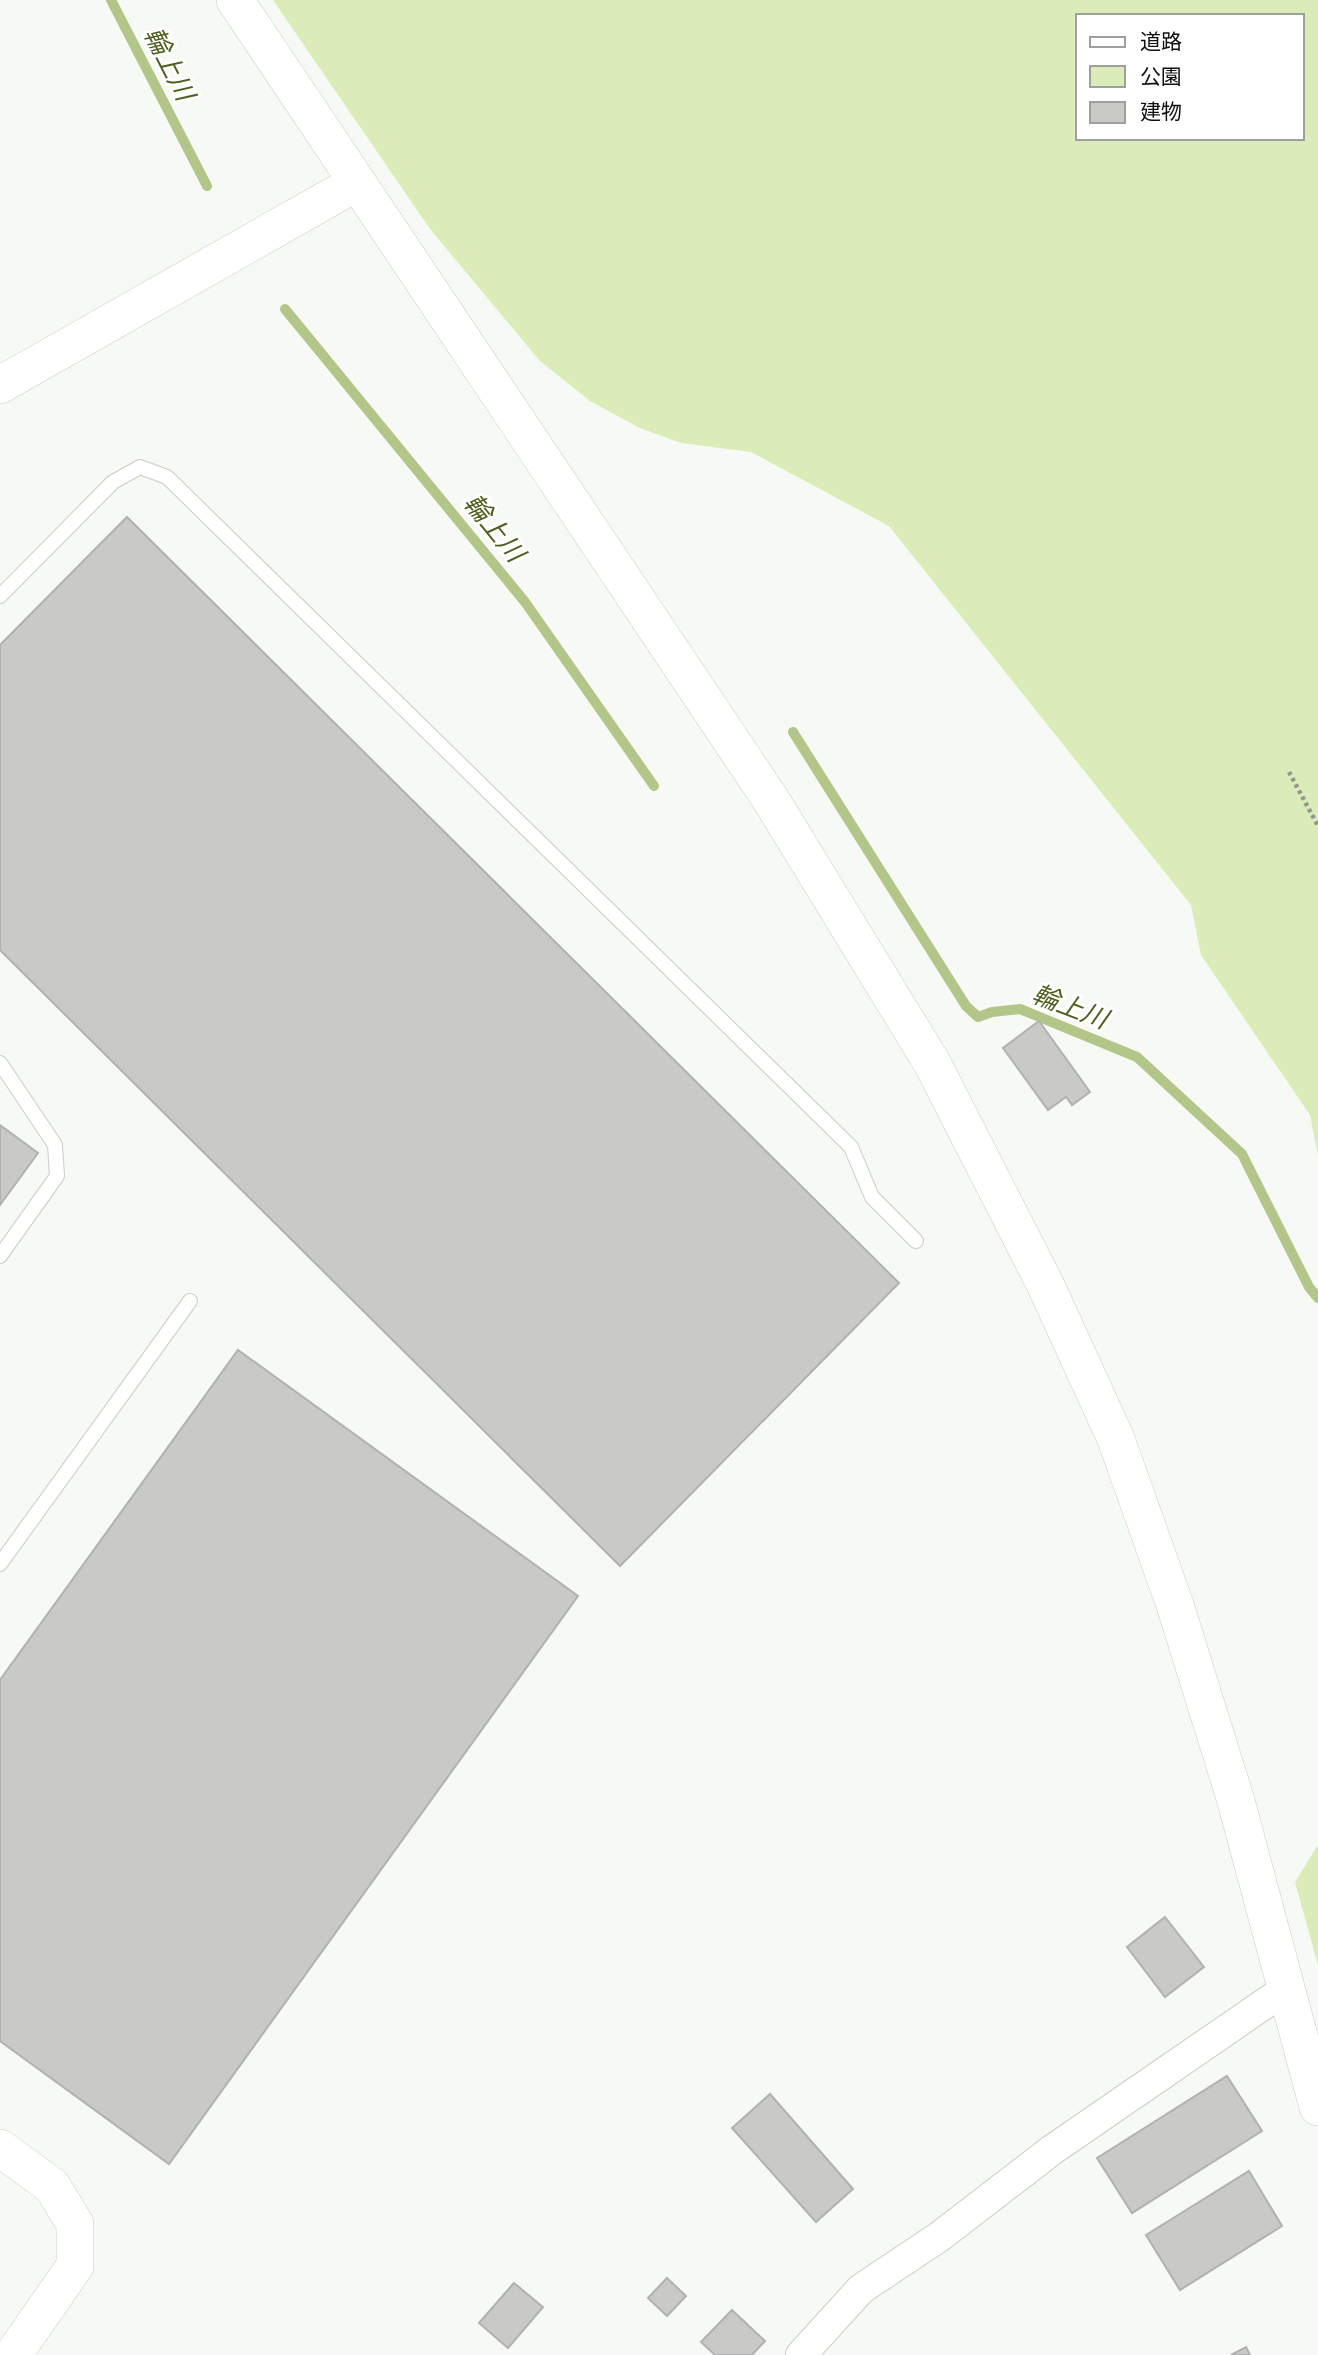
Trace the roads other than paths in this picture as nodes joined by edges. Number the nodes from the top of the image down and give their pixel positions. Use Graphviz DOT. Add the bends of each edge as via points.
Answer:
graph roads {
  1 [pos="235,0"];
  2 [pos="356,183"];
  3 [pos="0,385"];
  4 [pos="0,596"];
  5 [pos="0,1063"];
  6 [pos="916,1241"];
  7 [pos="0,1256"];
  8 [pos="190,1301"];
  9 [pos="0,1564"];
  10 [pos="1286,1990"];
  11 [pos="1318,2107"];
  12 [pos="0,2148"];
  13 [pos="13,2355"];
  14 [pos="801,2355"];
  1 -- 2 [label="street"];
  2 -- 3 [label="street"];
  2 -- 10 [label="street" via="771,800 932,1063 1046,1286 1116,1439 1175,1605 1232,1788"];
  4 -- 6 [label="lane" via="113,482 140,467 167,477 851,1147 872,1197"];
  5 -- 7 [label="lane" via="55,1146 57,1177"];
  8 -- 9 [label="lane"];
  10 -- 11 [label="street"];
  10 -- 14 [label="street" via="1052,2150 861,2289"];
  12 -- 13 [label="street" via="52,2186 75,2224 75,2266"];
}
